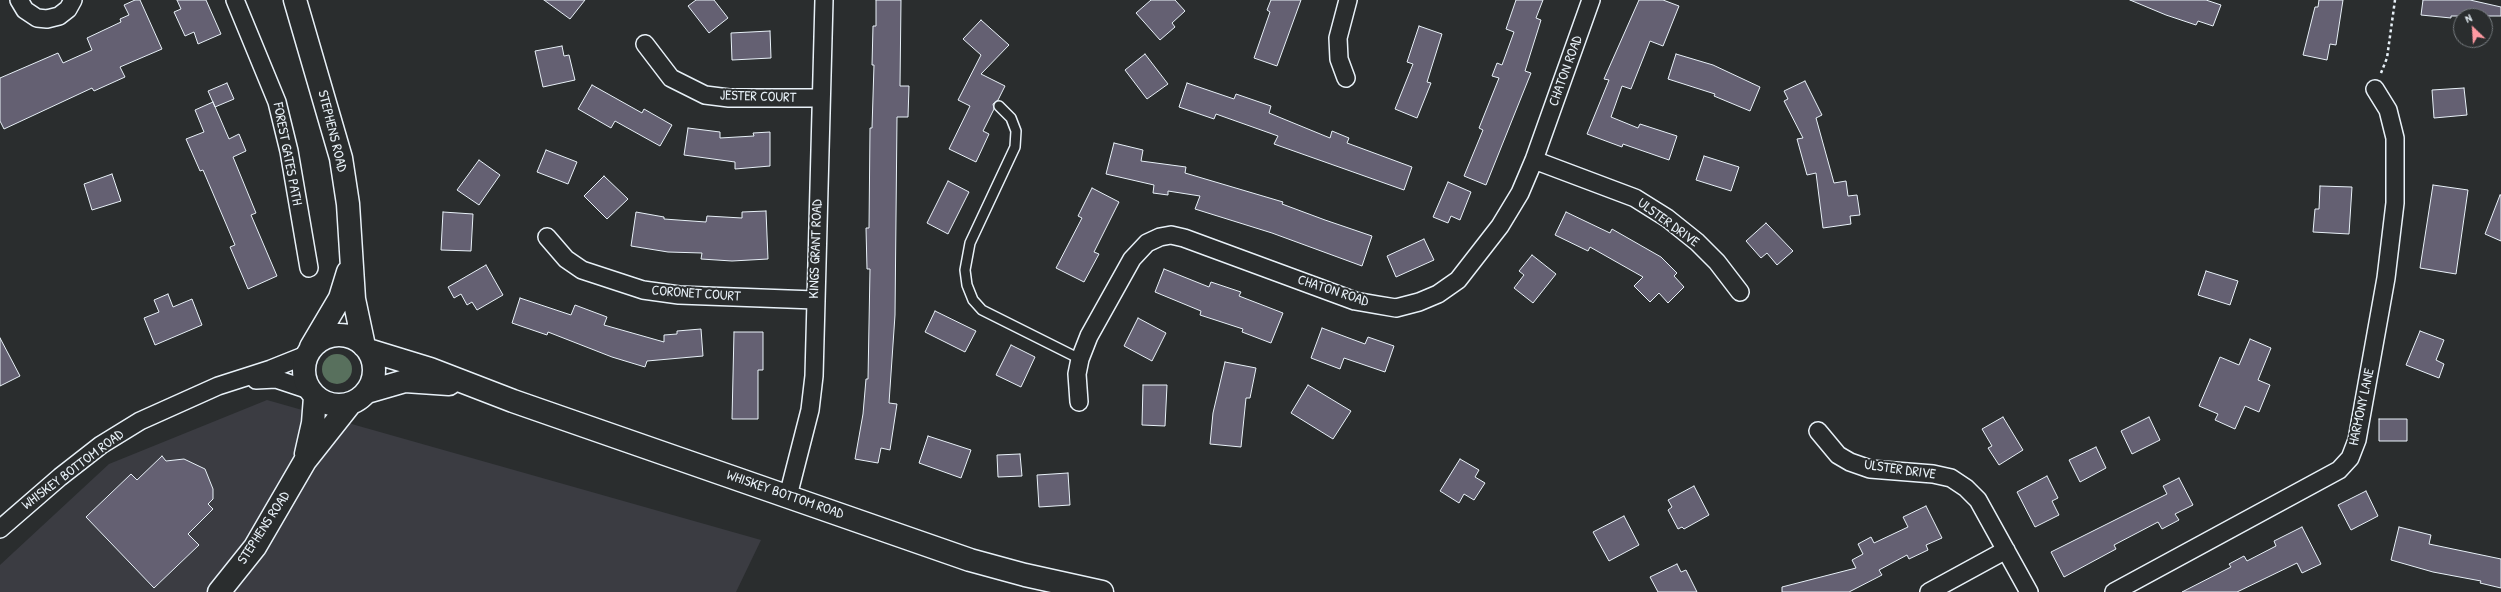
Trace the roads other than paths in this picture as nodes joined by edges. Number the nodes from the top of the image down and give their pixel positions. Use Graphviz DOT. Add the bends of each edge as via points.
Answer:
graph roads {
  1 [pos="19,0"];
  2 [pos="73,0"];
  3 [pos="235,0"];
  4 [pos="295,0"];
  5 [pos="824,0"];
  6 [pos="1348,0"];
  7 [pos="1591,0"];
  8 [pos="645,44"];
  9 [pos="1346,78"];
  10 [pos="2376,89"];
  11 [pos="821,98"];
  12 [pos="998,106"];
  13 [pos="1534,160"];
  14 [pos="547,237"];
  15 [pos="350,265"];
  16 [pos="309,268"];
  17 [pos="1740,292"];
  18 [pos="815,300"];
  19 [pos="366,348"];
  20 [pos="309,352"];
  21 [pos="1080,359"];
  22 [pos="238,380"];
  23 [pos="471,386"];
  24 [pos="367,392"];
  25 [pos="312,394"];
  26 [pos="1080,402"];
  27 [pos="350,404"];
  28 [pos="1818,431"];
  29 [pos="305,461"];
  30 [pos="788,496"];
  31 [pos="0,529"];
  32 [pos="2006,550"];
  33 [pos="219,592"];
  34 [pos="1102,592"];
  35 [pos="1929,592"];
  36 [pos="2029,592"];
  37 [pos="2114,592"];
  1 -- 2 [label="street" via="25,10 37,18 47,19 59,16 68,9"];
  3 -- 16 [label="street, FOREST GATES PATH" via="277,102 289,151"];
  4 -- 15 [label="street, STEPHENS ROAD" via="341,158 348,204"];
  5 -- 11 [label="street, KINGS GRANT ROAD"];
  6 -- 9 [label="street" via="1338,38 1339,59"];
  7 -- 13 [label="street, CHATON ROAD"];
  8 -- 11 [label="street, JESTER COURT" via="671,78 705,95 729,98"];
  10 -- 37 [label="street, HARMONY LANE" via="2388,110 2395,138 2396,203 2358,440 2350,458 2339,470"];
  11 -- 18 [label="street, KINGS GRANT ROAD"];
  12 -- 21 [label="lane" via="1011,118 1016,132 1015,147 970,243 965,270 967,285 973,300 982,310"];
  13 -- 17 [label="street, ULSTER DRIVE" via="1634,198 1667,218 1717,262"];
  13 -- 21 [label="street, CHATON ROAD" via="1520,193 1500,226 1458,280 1438,294 1396,308 1355,301 1171,235 1147,242 1132,258 1089,336"];
  14 -- 18 [label="street, CORONET COURT" via="566,259 582,270 643,290 679,295"];
  15 -- 19 [label="street, STEPHENS ROAD" via="359,329"];
  15 -- 20 [label="street, STEPHENS ROAD" via="340,298"];
  18 -- 30 [label="street, KINGS GRANT ROAD" via="814,376 810,410"];
  19 -- 20 [label="street" via="345,335 321,340"];
  19 -- 23 [label="street, WHISKEY BOTTOM ROAD" via="430,369"];
  19 -- 24 [label="street" via="374,369 372,383"];
  20 -- 22 [label="street, WHISKEY BOTTOM ROAD"];
  20 -- 25 [label="street" via="303,367 304,379"];
  21 -- 26 [label="street, CHATON ROAD" via="1077,374"];
  22 -- 25 [label="street, WHISKEY BOTTOM ROAD" via="276,379"];
  22 -- 31 [label="street, WHISKEY BOTTOM ROAD" via="178,402 101,445"];
  23 -- 24 [label="street, WHISKEY BOTTOM ROAD" via="405,382"];
  23 -- 30 [label="street, WHISKEY BOTTOM ROAD"];
  24 -- 27 [label="street"];
  25 -- 27 [label="street" via="327,404"];
  25 -- 29 [label="street, STEPHENS ROAD" via="313,423"];
  27 -- 29 [label="street, STEPHENS ROAD"];
  28 -- 32 [label="street, ULSTER DRIVE" via="1838,455 1850,462 1870,469 1951,478 1978,500"];
  29 -- 33 [label="street, STEPHENS ROAD" via="255,547"];
  30 -- 34 [label="street, WHISKEY BOTTOM ROAD" via="970,560 1025,576"];
  32 -- 35 [label="street"];
  32 -- 36 [label="street, ULSTER DRIVE"];
}
